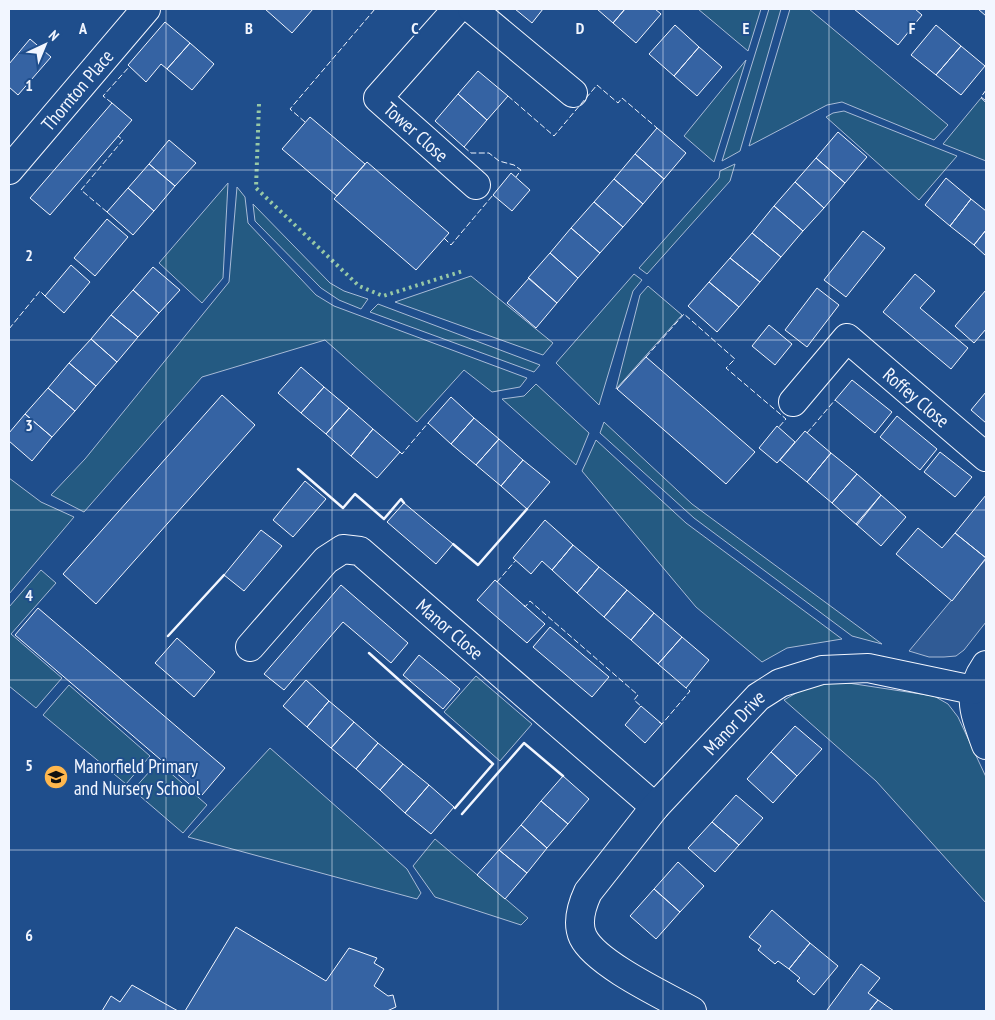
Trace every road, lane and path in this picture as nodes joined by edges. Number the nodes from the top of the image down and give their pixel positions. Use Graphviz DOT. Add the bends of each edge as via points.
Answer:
graph roads {
  1 [pos="146,9"];
  2 [pos="457,9"];
  3 [pos="472,9"];
  4 [pos="573,94"];
  5 [pos="9,170"];
  6 [pos="476,185"];
  7 [pos="793,402"];
  8 [pos="986,457"];
  9 [pos="250,647"];
  10 [pos="986,665"];
  11 [pos="973,690"];
  12 [pos="986,745"];
  13 [pos="656,807"];
  14 [pos="692,1011"];
  1 -- 5 [label="street, Thornton Place"];
  2 -- 6 [label="street, Tower Close" via="378,98"];
  3 -- 4 [label="street"];
  7 -- 8 [label="street, Roffey Close" via="847,338"];
  9 -- 13 [label="street, Manor Close" via="326,560 343,549 360,551"];
  10 -- 11 [label="street"];
  11 -- 12 [label="street" via="976,717"];
  11 -- 13 [label="street, Manor Drive" via="868,668 822,670 780,683 758,697"];
  13 -- 14 [label="street, Manor Drive" via="588,892 581,908 582,935 601,957"];
}
